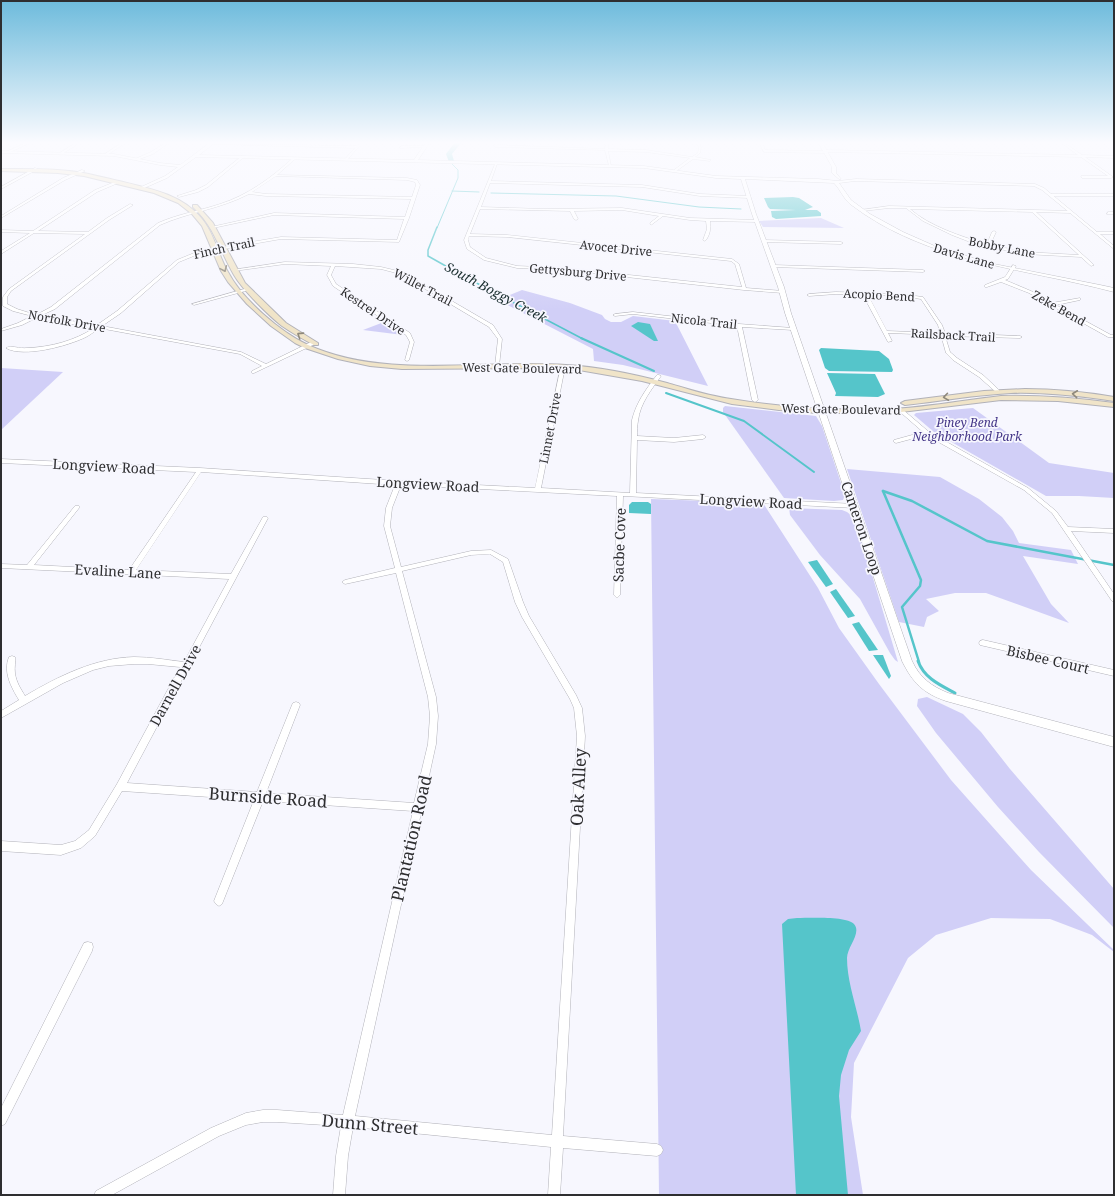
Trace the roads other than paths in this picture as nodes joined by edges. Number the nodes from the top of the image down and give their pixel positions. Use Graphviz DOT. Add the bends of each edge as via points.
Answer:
graph roads {
  1 [pos="749,197"];
  2 [pos="33,198"];
  3 [pos="86,198"];
  4 [pos="172,198"];
  5 [pos="182,198"];
  6 [pos="238,198"];
  7 [pos="405,198"];
  8 [pos="414,198"];
  9 [pos="482,198"];
  10 [pos="847,198"];
  11 [pos="852,198"];
  12 [pos="1054,198"];
  13 [pos="131,206"];
  14 [pos="478,208"];
  15 [pos="907,208"];
  16 [pos="571,209"];
  17 [pos="201,210"];
  18 [pos="865,210"];
  19 [pos="1033,211"];
  20 [pos="193,212"];
  21 [pos="1070,212"];
  22 [pos="1108,213"];
  23 [pos="1114,213"];
  24 [pos="662,215"];
  25 [pos="1,217"];
  26 [pos="407,218"];
  27 [pos="576,219"];
  28 [pos="708,220"];
  29 [pos="757,221"];
  30 [pos="651,224"];
  31 [pos="213,227"];
  32 [pos="1,231"];
  33 [pos="34,232"];
  34 [pos="994,232"];
  35 [pos="88,233"];
  36 [pos="1096,233"];
  37 [pos="1114,233"];
  38 [pos="468,235"];
  39 [pos="705,240"];
  40 [pos="764,241"];
  41 [pos="841,243"];
  42 [pos="988,246"];
  43 [pos="224,247"];
  44 [pos="216,248"];
  45 [pos="1114,248"];
  46 [pos="1,253"];
  47 [pos="1082,256"];
  48 [pos="334,264"];
  49 [pos="1092,265"];
  50 [pos="774,266"];
  51 [pos="1013,267"];
  52 [pos="234,270"];
  53 [pos="923,271"];
  54 [pos="1003,281"];
  55 [pos="986,286"];
  56 [pos="1114,287"];
  57 [pos="248,289"];
  58 [pos="744,289"];
  59 [pos="1114,290"];
  60 [pos="239,291"];
  61 [pos="783,292"];
  62 [pos="865,294"];
  63 [pos="809,295"];
  64 [pos="1079,299"];
  65 [pos="194,304"];
  66 [pos="1052,304"];
  67 [pos="615,315"];
  68 [pos="36,317"];
  69 [pos="739,325"];
  70 [pos="99,327"];
  71 [pos="793,329"];
  72 [pos="1,330"];
  73 [pos="886,332"];
  74 [pos="942,335"];
  75 [pos="1114,336"];
  76 [pos="1020,337"];
  77 [pos="890,342"];
  78 [pos="313,343"];
  79 [pos="306,346"];
  80 [pos="8,348"];
  81 [pos="407,360"];
  82 [pos="498,363"];
  83 [pos="266,366"];
  84 [pos="563,367"];
  85 [pos="254,372"];
  86 [pos="657,379"];
  87 [pos="997,392"];
  88 [pos="1047,392"];
  89 [pos="1005,398"];
  90 [pos="1114,398"];
  91 [pos="755,400"];
  92 [pos="955,404"];
  93 [pos="1114,406"];
  94 [pos="821,407"];
  95 [pos="901,410"];
  96 [pos="927,433"];
  97 [pos="703,436"];
  98 [pos="635,438"];
  99 [pos="896,441"];
  100 [pos="1,461"];
  101 [pos="200,470"];
  102 [pos="399,483"];
  103 [pos="538,490"];
  104 [pos="620,494"];
  105 [pos="633,495"];
  106 [pos="855,506"];
  107 [pos="77,507"];
  108 [pos="265,518"];
  109 [pos="1067,529"];
  110 [pos="1114,531"];
  111 [pos="1,566"];
  112 [pos="29,567"];
  113 [pos="398,569"];
  114 [pos="131,572"];
  115 [pos="234,577"];
  116 [pos="345,582"];
  117 [pos="617,595"];
  118 [pos="1114,599"];
  119 [pos="983,643"];
  120 [pos="12,659"];
  121 [pos="186,665"];
  122 [pos="1114,673"];
  123 [pos="24,701"];
  124 [pos="296,705"];
  125 [pos="1,715"];
  126 [pos="1114,742"];
  127 [pos="120,787"];
  128 [pos="261,797"];
  129 [pos="417,807"];
  130 [pos="1,846"];
  131 [pos="219,901"];
  132 [pos="88,947"];
  133 [pos="1,1120"];
  134 [pos="348,1121"];
  135 [pos="557,1142"];
  136 [pos="657,1150"];
  137 [pos="100,1195"];
  138 [pos="339,1195"];
  139 [pos="554,1195"];
  1 -- 29 [label="street, Cameron Loop"];
  2 -- 25 [label="street"];
  3 -- 33 [label="street"];
  4 -- 20 [label="main road, West Gate Boulevard"];
  5 -- 17 [label="main road, West Gate Boulevard"];
  6 -- 17 [label="street"];
  7 -- 8 [label="street"];
  8 -- 26 [label="street"];
  9 -- 14 [label="street"];
  10 -- 18 [label="street, Davis Lane"];
  11 -- 18 [label="street, Davis Lane"];
  12 -- 21 [label="street"];
  13 -- 35 [label="street, Norfolk Drive"];
  14 -- 16 [label="street"];
  14 -- 38 [label="street"];
  15 -- 18 [label="street"];
  15 -- 19 [label="street"];
  15 -- 42 [label="street, Bobby Lane" via="913,214 953,235"];
  16 -- 24 [label="street" via="622,209"];
  16 -- 27 [label="street"];
  17 -- 20 [label="street"];
  17 -- 31 [label="main road, West Gate Boulevard"];
  18 -- 51 [label="street, Davis Lane" via="928,246 973,260"];
  19 -- 21 [label="street"];
  19 -- 47 [label="street"];
  20 -- 44 [label="main road, West Gate Boulevard"];
  20 -- 68 [label="street" via="173,218 154,228 62,302"];
  21 -- 36 [label="street"];
  22 -- 23 [label="street"];
  24 -- 28 [label="street"];
  24 -- 30 [label="street"];
  26 -- 31 [label="street" via="274,214"];
  26 -- 43 [label="street, Finch Trail" via="398,241 281,238"];
  28 -- 29 [label="street"];
  28 -- 39 [label="street"];
  29 -- 40 [label="street, Cameron Loop"];
  31 -- 43 [label="main road, West Gate Boulevard"];
  32 -- 33 [label="street"];
  33 -- 35 [label="street"];
  33 -- 46 [label="street"];
  34 -- 42 [label="street"];
  35 -- 68 [label="street, Norfolk Drive" via="10,290 5,297 5,305"];
  36 -- 37 [label="street"];
  36 -- 45 [label="street"];
  38 -- 58 [label="street, Gettysburg Drive" via="466,244 473,252 485,259 506,265"];
  38 -- 58 [label="street, Avocet Drive" via="507,236 732,260 737,264"];
  40 -- 41 [label="street"];
  40 -- 50 [label="street, Cameron Loop"];
  42 -- 47 [label="street, Bobby Lane" via="1038,255"];
  43 -- 44 [label="street, Finch Trail"];
  43 -- 52 [label="main road, West Gate Boulevard"];
  44 -- 60 [label="main road, West Gate Boulevard, one-way" via="224,271"];
  44 -- 70 [label="street, Finch Trail" via="195,253 178,261"];
  47 -- 49 [label="street"];
  48 -- 52 [label="street, Willet Trail" via="279,263"];
  48 -- 81 [label="street, Kestrel Drive" via="329,275 332,282 408,334 412,342"];
  48 -- 82 [label="street, Willet Trail" via="396,271 477,317 491,326 498,335"];
  50 -- 53 [label="street"];
  50 -- 61 [label="street, Cameron Loop"];
  51 -- 54 [label="street" via="1010,275"];
  51 -- 56 [label="street, Davis Lane" via="1075,277"];
  51 -- 59 [label="street, Davis Lane"];
  52 -- 57 [label="main road, West Gate Boulevard"];
  54 -- 55 [label="street"];
  54 -- 66 [label="street, Zeke Bend"];
  57 -- 60 [label="street"];
  78 -- 57 [label="main road, West Gate Boulevard, one-way" via="284,324"];
  58 -- 61 [label="street, Gettysburg Drive"];
  60 -- 65 [label="street"];
  60 -- 79 [label="main road, West Gate Boulevard" via="285,335"];
  61 -- 71 [label="street, Cameron Loop"];
  62 -- 63 [label="street, Acopio Bend"];
  62 -- 73 [label="street"];
  62 -- 74 [label="street, Acopio Bend" via="922,298 940,325"];
  64 -- 66 [label="street"];
  66 -- 75 [label="street, Zeke Bend"];
  67 -- 69 [label="street, Nicola Trail" via="633,313"];
  68 -- 70 [label="street, Norfolk Drive"];
  68 -- 72 [label="street"];
  69 -- 71 [label="street, Nicola Trail"];
  69 -- 91 [label="street"];
  70 -- 80 [label="street, Finch Trail" via="78,339 52,347 24,350"];
  70 -- 83 [label="street, Norfolk Drive" via="241,353"];
  71 -- 94 [label="street, Cameron Loop"];
  73 -- 74 [label="street, Railsback Trail"];
  73 -- 77 [label="street"];
  74 -- 76 [label="street, Railsback Trail"];
  74 -- 87 [label="street, Acopio Bend" via="951,355 972,368"];
  78 -- 79 [label="street"];
  78 -- 81 [label="main road, West Gate Boulevard" via="342,353"];
  79 -- 82 [label="main road, West Gate Boulevard" via="338,357 370,363 414,366"];
  79 -- 83 [label="street"];
  81 -- 82 [label="main road, West Gate Boulevard"];
  82 -- 84 [label="main road, West Gate Boulevard"];
  82 -- 86 [label="main road, West Gate Boulevard" via="589,363"];
  83 -- 85 [label="street"];
  84 -- 86 [label="main road, West Gate Boulevard"];
  84 -- 103 [label="street, Linnet Drive"];
  86 -- 91 [label="main road, West Gate Boulevard"];
  86 -- 94 [label="main road, West Gate Boulevard" via="712,398 734,402 770,407"];
  86 -- 98 [label="street" via="637,411"];
  87 -- 88 [label="main road, West Gate Boulevard"];
  87 -- 92 [label="main road" via="996,395 963,400"];
  87 -- 94 [label="main road, West Gate Boulevard, one-way" via="896,404"];
  88 -- 89 [label="main road" via="1009,395"];
  90 -- 88 [label="main road, West Gate Boulevard, one-way"];
  89 -- 92 [label="main road, West Gate Boulevard"];
  89 -- 93 [label="main road, West Gate Boulevard" via="1061,399"];
  91 -- 94 [label="main road, West Gate Boulevard"];
  92 -- 95 [label="main road, West Gate Boulevard"];
  94 -- 95 [label="main road, West Gate Boulevard" via="869,412"];
  94 -- 106 [label="street, Cameron Loop"];
  95 -- 96 [label="street"];
  96 -- 99 [label="street"];
  96 -- 109 [label="street" via="1026,489 1054,512"];
  97 -- 98 [label="street" via="674,440"];
  98 -- 105 [label="street"];
  100 -- 101 [label="street, Longview Road"];
  101 -- 102 [label="street, Longview Road"];
  101 -- 114 [label="street"];
  102 -- 103 [label="street, Longview Road"];
  102 -- 113 [label="street, Plantation Road" via="387,519"];
  103 -- 104 [label="street, Longview Road"];
  104 -- 105 [label="street, Longview Road"];
  104 -- 117 [label="street, Sacbe Cove"];
  105 -- 106 [label="street, Longview Road"];
  106 -- 126 [label="street, Cameron Loop" via="914,676 929,689 946,697"];
  107 -- 112 [label="street"];
  108 -- 115 [label="street, Darnell Drive"];
  109 -- 110 [label="street"];
  109 -- 118 [label="street"];
  111 -- 112 [label="street, Evaline Lane"];
  112 -- 114 [label="street, Evaline Lane"];
  113 -- 116 [label="street, Oak Alley"];
  113 -- 129 [label="street, Plantation Road" via="432,697 434,716 432,744"];
  113 -- 135 [label="street, Oak Alley" via="479,552 491,552 506,561 526,617 578,708 581,736"];
  114 -- 115 [label="street, Evaline Lane"];
  115 -- 121 [label="street, Darnell Drive"];
  119 -- 122 [label="street, Bisbee Court"];
  120 -- 123 [label="street" via="10,674"];
  121 -- 123 [label="street" via="143,660 111,663 68,677"];
  121 -- 127 [label="street, Darnell Drive"];
  123 -- 125 [label="street"];
  124 -- 128 [label="street"];
  127 -- 128 [label="street, Burnside Road"];
  127 -- 130 [label="street, Darnell Drive" via="92,833 78,845 61,850"];
  128 -- 129 [label="street, Burnside Road"];
  128 -- 131 [label="street"];
  129 -- 134 [label="street, Plantation Road"];
  132 -- 133 [label="street"];
  134 -- 135 [label="street, Dunn Street"];
  134 -- 137 [label="street, Dunn Street" via="277,1116 246,1119 215,1132"];
  134 -- 138 [label="street, Plantation Road"];
  135 -- 136 [label="street, Dunn Street"];
  135 -- 139 [label="street, Oak Alley"];
}
